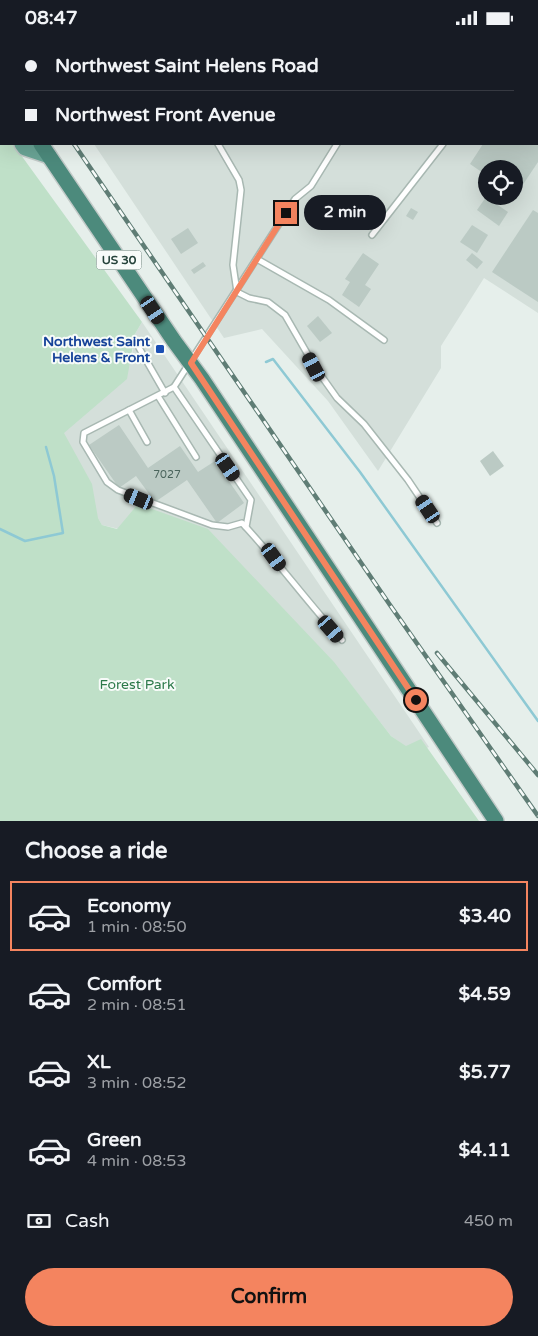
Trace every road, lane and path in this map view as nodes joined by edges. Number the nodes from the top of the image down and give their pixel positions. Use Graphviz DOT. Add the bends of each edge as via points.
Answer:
graph roads {
  1 [pos="23,145"];
  2 [pos="219,145"];
  3 [pos="336,145"];
  4 [pos="442,145"];
  5 [pos="45,150"];
  6 [pos="372,235"];
  7 [pos="257,259"];
  8 [pos="237,292"];
  9 [pos="384,340"];
  10 [pos="138,346"];
  11 [pos="191,363"];
  12 [pos="174,387"];
  13 [pos="165,393"];
  14 [pos="158,396"];
  15 [pos="129,410"];
  16 [pos="147,442"];
  17 [pos="196,457"];
  18 [pos="437,523"];
  19 [pos="246,527"];
  20 [pos="342,640"];
  21 [pos="496,821"];
  1 -- 5 [label="main road"];
  2 -- 8 [label="lane" via="239,180 241,191 233,265"];
  3 -- 7 [label="lane" via="311,186 295,199"];
  4 -- 6 [label="lane"];
  5 -- 11 [label="highway, US 30"];
  7 -- 8 [label="lane"];
  7 -- 9 [label="lane" via="328,300"];
  8 -- 11 [label="lane"];
  8 -- 18 [label="lane" via="268,302 285,315 320,375 337,398 364,424"];
  10 -- 13 [label="lane"];
  11 -- 12 [label="lane"];
  11 -- 21 [label="highway, US 30"];
  12 -- 13 [label="lane"];
  12 -- 19 [label="lane" via="252,501"];
  13 -- 14 [label="lane"];
  14 -- 15 [label="lane"];
  14 -- 17 [label="lane"];
  15 -- 16 [label="lane"];
  15 -- 19 [label="lane" via="84,433 83,442 107,482 125,493 212,525 228,527 242,523"];
  19 -- 20 [label="lane"];
}
